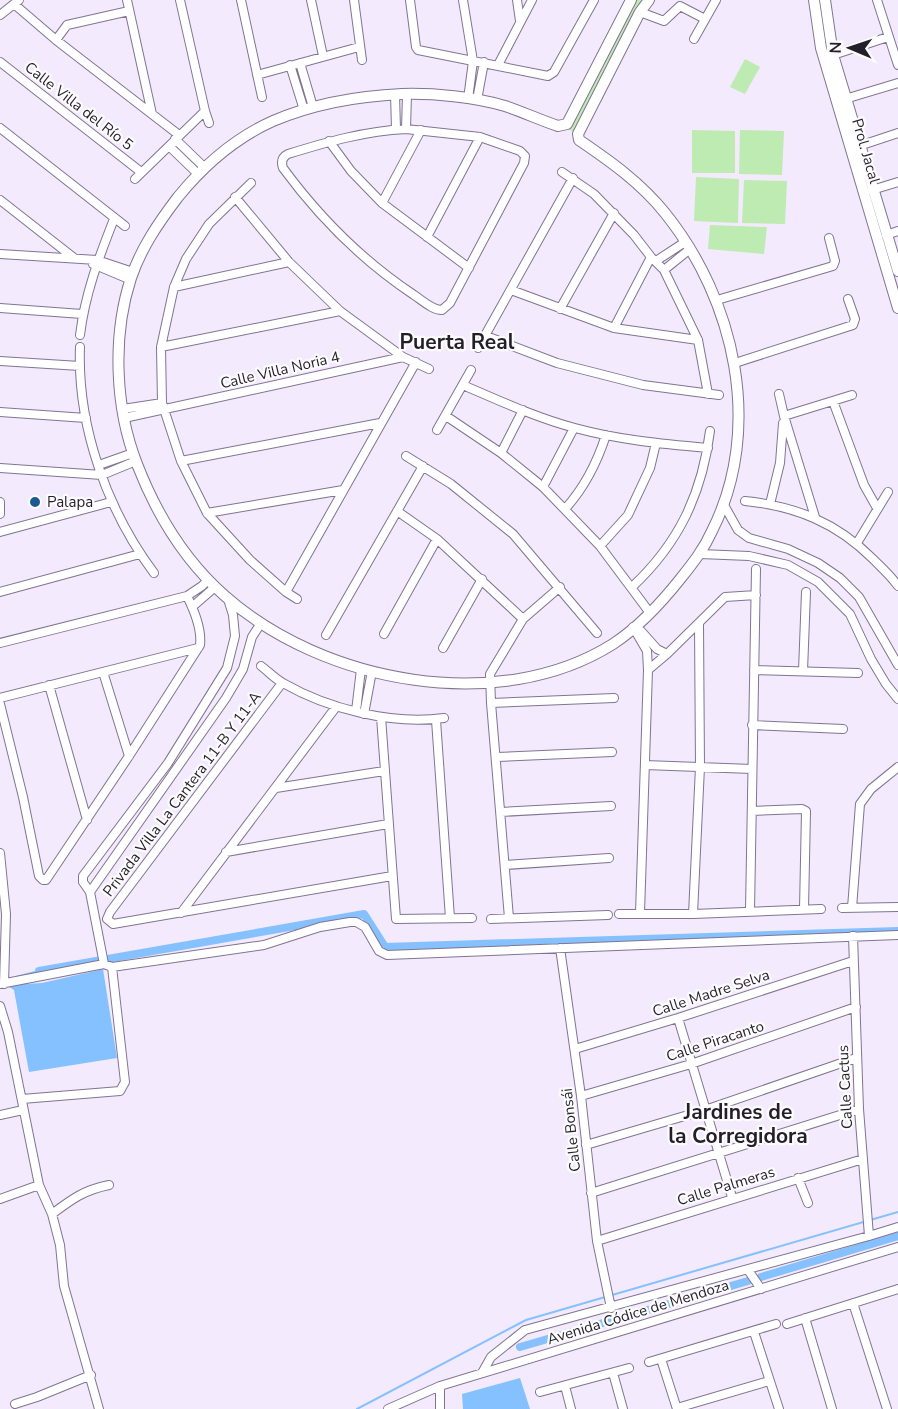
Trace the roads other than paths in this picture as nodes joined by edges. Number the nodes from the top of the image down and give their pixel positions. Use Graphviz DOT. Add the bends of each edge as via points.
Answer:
graph roads {
  1 [pos="127,0"];
  2 [pos="180,0"];
  3 [pos="241,0"];
  4 [pos="311,0"];
  5 [pos="354,0"];
  6 [pos="410,0"];
  7 [pos="463,0"];
  8 [pos="517,0"];
  9 [pos="532,0"];
  10 [pos="594,0"];
  11 [pos="631,0"];
  12 [pos="649,0"];
  13 [pos="716,0"];
  14 [pos="814,0"];
  15 [pos="877,0"];
  16 [pos="828,1"];
  17 [pos="16,2"];
  18 [pos="129,11"];
  19 [pos="640,12"];
  20 [pos="0,15"];
  21 [pos="705,19"];
  22 [pos="520,21"];
  23 [pos="888,37"];
  24 [pos="694,39"];
  25 [pos="56,40"];
  26 [pos="359,47"];
  27 [pos="833,55"];
  28 [pos="323,56"];
  29 [pos="362,60"];
  30 [pos="473,61"];
  31 [pos="0,62"];
  32 [pos="484,62"];
  33 [pos="295,64"];
  34 [pos="498,65"];
  35 [pos="898,66"];
  36 [pos="257,75"];
  37 [pos="592,77"];
  38 [pos="898,83"];
  39 [pos="605,84"];
  40 [pos="473,96"];
  41 [pos="262,97"];
  42 [pos="396,99"];
  43 [pos="407,99"];
  44 [pos="845,99"];
  45 [pos="307,104"];
  46 [pos="204,111"];
  47 [pos="152,114"];
  48 [pos="209,123"];
  49 [pos="0,128"];
  50 [pos="396,129"];
  51 [pos="406,129"];
  52 [pos="421,130"];
  53 [pos="898,133"];
  54 [pos="480,138"];
  55 [pos="174,140"];
  56 [pos="329,141"];
  57 [pos="859,146"];
  58 [pos="198,167"];
  59 [pos="562,172"];
  60 [pos="573,178"];
  61 [pos="898,182"];
  62 [pos="251,183"];
  63 [pos="872,190"];
  64 [pos="234,197"];
  65 [pos="0,200"];
  66 [pos="382,203"];
  67 [pos="614,213"];
  68 [pos="114,219"];
  69 [pos="125,226"];
  70 [pos="898,231"];
  71 [pos="886,235"];
  72 [pos="426,237"];
  73 [pos="829,238"];
  74 [pos="684,248"];
  75 [pos="0,254"];
  76 [pos="75,258"];
  77 [pos="653,259"];
  78 [pos="94,262"];
  79 [pos="289,262"];
  80 [pos="469,268"];
  81 [pos="664,270"];
  82 [pos="898,271"];
  83 [pos="127,274"];
  84 [pos="174,288"];
  85 [pos="511,290"];
  86 [pos="848,299"];
  87 [pos="717,300"];
  88 [pos="0,308"];
  89 [pos="898,308"];
  90 [pos="560,309"];
  91 [pos="340,310"];
  92 [pos="82,314"];
  93 [pos="615,328"];
  94 [pos="80,335"];
  95 [pos="486,336"];
  96 [pos="698,340"];
  97 [pos="80,346"];
  98 [pos="161,347"];
  99 [pos="478,348"];
  100 [pos="403,357"];
  101 [pos="0,361"];
  102 [pos="416,362"];
  103 [pos="735,363"];
  104 [pos="80,366"];
  105 [pos="429,369"];
  106 [pos="471,370"];
  107 [pos="463,385"];
  108 [pos="708,394"];
  109 [pos="779,394"];
  110 [pos="852,394"];
  111 [pos="719,395"];
  112 [pos="833,401"];
  113 [pos="163,407"];
  114 [pos="523,410"];
  115 [pos="0,412"];
  116 [pos="128,412"];
  117 [pos="446,416"];
  118 [pos="784,416"];
  119 [pos="86,418"];
  120 [pos="380,423"];
  121 [pos="574,428"];
  122 [pos="437,430"];
  123 [pos="710,431"];
  124 [pos="606,435"];
  125 [pos="656,443"];
  126 [pos="708,448"];
  127 [pos="501,453"];
  128 [pos="406,456"];
  129 [pos="130,459"];
  130 [pos="181,461"];
  131 [pos="99,465"];
  132 [pos="423,466"];
  133 [pos="0,468"];
  134 [pos="102,475"];
  135 [pos="543,487"];
  136 [pos="343,490"];
  137 [pos="888,492"];
  138 [pos="745,501"];
  139 [pos="0,502"];
  140 [pos="111,502"];
  141 [pos="770,504"];
  142 [pos="724,505"];
  143 [pos="878,508"];
  144 [pos="565,509"];
  145 [pos="397,511"];
  146 [pos="207,513"];
  147 [pos="0,514"];
  148 [pos="815,517"];
  149 [pos="0,532"];
  150 [pos="437,539"];
  151 [pos="857,543"];
  152 [pos="600,546"];
  153 [pos="140,554"];
  154 [pos="700,554"];
  155 [pos="756,569"];
  156 [pos="154,573"];
  157 [pos="482,579"];
  158 [pos="896,579"];
  159 [pos="209,587"];
  160 [pos="560,587"];
  161 [pos="632,587"];
  162 [pos="0,592"];
  163 [pos="286,592"];
  164 [pos="806,592"];
  165 [pos="756,595"];
  166 [pos="186,596"];
  167 [pos="228,599"];
  168 [pos="297,599"];
  169 [pos="192,607"];
  170 [pos="648,611"];
  171 [pos="523,619"];
  172 [pos="261,623"];
  173 [pos="699,624"];
  174 [pos="635,626"];
  175 [pos="597,633"];
  176 [pos="326,634"];
  177 [pos="384,634"];
  178 [pos="642,636"];
  179 [pos="0,643"];
  180 [pos="198,648"];
  181 [pos="443,648"];
  182 [pos="667,654"];
  183 [pos="261,666"];
  184 [pos="898,666"];
  185 [pos="366,670"];
  186 [pos="648,670"];
  187 [pos="754,670"];
  188 [pos="803,671"];
  189 [pos="103,672"];
  190 [pos="858,673"];
  191 [pos="282,683"];
  192 [pos="490,683"];
  193 [pos="49,686"];
  194 [pos="0,698"];
  195 [pos="614,698"];
  196 [pos="898,699"];
  197 [pos="0,704"];
  198 [pos="491,704"];
  199 [pos="336,707"];
  200 [pos="360,712"];
  201 [pos="381,717"];
  202 [pos="752,726"];
  203 [pos="843,729"];
  204 [pos="612,752"];
  205 [pos="129,756"];
  206 [pos="497,757"];
  207 [pos="645,765"];
  208 [pos="700,767"];
  209 [pos="898,767"];
  210 [pos="752,769"];
  211 [pos="384,771"];
  212 [pos="151,786"];
  213 [pos="276,788"];
  214 [pos="159,794"];
  215 [pos="611,806"];
  216 [pos="752,811"];
  217 [pos="501,812"];
  218 [pos="87,820"];
  219 [pos="388,824"];
  220 [pos="226,852"];
  221 [pos="0,853"];
  222 [pos="609,858"];
  223 [pos="506,865"];
  224 [pos="392,876"];
  225 [pos="90,892"];
  226 [pos="898,907"];
  227 [pos="842,908"];
  228 [pos="852,908"];
  229 [pos="804,909"];
  230 [pos="822,909"];
  231 [pos="750,910"];
  232 [pos="181,913"];
  233 [pos="619,914"];
  234 [pos="640,914"];
  235 [pos="693,914"];
  236 [pos="608,915"];
  237 [pos="450,918"];
  238 [pos="472,918"];
  239 [pos="509,918"];
  240 [pos="490,919"];
  241 [pos="898,935"];
  242 [pos="853,936"];
  243 [pos="560,948"];
  244 [pos="853,961"];
  245 [pos="108,965"];
  246 [pos="2,984"];
  247 [pos="0,1006"];
  248 [pos="856,1008"];
  249 [pos="678,1018"];
  250 [pos="4,1034"];
  251 [pos="575,1048"];
  252 [pos="856,1058"];
  253 [pos="691,1064"];
  254 [pos="581,1096"];
  255 [pos="22,1099"];
  256 [pos="859,1109"];
  257 [pos="23,1110"];
  258 [pos="705,1110"];
  259 [pos="0,1115"];
  260 [pos="586,1145"];
  261 [pos="718,1154"];
  262 [pos="863,1159"];
  263 [pos="798,1178"];
  264 [pos="39,1185"];
  265 [pos="109,1185"];
  266 [pos="591,1193"];
  267 [pos="732,1197"];
  268 [pos="0,1199"];
  269 [pos="808,1203"];
  270 [pos="52,1214"];
  271 [pos="898,1227"];
  272 [pos="869,1236"];
  273 [pos="597,1240"];
  274 [pos="898,1247"];
  275 [pos="748,1270"];
  276 [pos="761,1288"];
  277 [pos="898,1289"];
  278 [pos="853,1303"];
  279 [pos="611,1308"];
  280 [pos="805,1318"];
  281 [pos="776,1324"];
  282 [pos="786,1324"];
  283 [pos="754,1332"];
  284 [pos="661,1359"];
  285 [pos="649,1362"];
  286 [pos="629,1368"];
  287 [pos="482,1373"];
  288 [pos="613,1373"];
  289 [pos="91,1375"];
  290 [pos="769,1380"];
  291 [pos="440,1386"];
  292 [pos="565,1386"];
  293 [pos="540,1392"];
  294 [pos="37,1397"];
  295 [pos="15,1404"];
  296 [pos="677,1408"];
  297 [pos="32,1409"];
  298 [pos="99,1409"];
  299 [pos="388,1409"];
  300 [pos="440,1409"];
  301 [pos="571,1409"];
  302 [pos="624,1409"];
  303 [pos="779,1409"];
  304 [pos="832,1409"];
  305 [pos="887,1409"];
  1 -- 18 [label="street"];
  2 -- 46 [label="street"];
  3 -- 36 [label="street"];
  4 -- 28 [label="street"];
  5 -- 26 [label="street"];
  6 -- 30 [label="street" via="418,50"];
  7 -- 30 [label="street"];
  8 -- 22 [label="street"];
  9 -- 22 [label="street"];
  10 -- 34 [label="street" via="550,76"];
  11 -- 37 [label="street"];
  12 -- 19 [label="street"];
  13 -- 21 [label="street"];
  14 -- 89 [label="street, Prol. Jacal" via="820,48"];
  15 -- 23 [label="street"];
  16 -- 27 [label="street"];
  17 -- 20 [label="street"];
  17 -- 25 [label="street"];
  18 -- 25 [label="street" via="67,25"];
  18 -- 47 [label="street"];
  19 -- 21 [label="street" via="664,21 680,6"];
  19 -- 39 [label="street"];
  21 -- 24 [label="street"];
  22 -- 34 [label="street"];
  23 -- 27 [label="street"];
  23 -- 35 [label="street"];
  25 -- 47 [label="street"];
  26 -- 28 [label="street"];
  26 -- 29 [label="street"];
  27 -- 44 [label="street"];
  28 -- 33 [label="street"];
  30 -- 32 [label="street"];
  30 -- 40 [label="street"];
  31 -- 55 [label="street, Calle Villa del Río 5" via="138,175"];
  32 -- 34 [label="street"];
  32 -- 40 [label="street"];
  33 -- 36 [label="street"];
  33 -- 45 [label="street"];
  36 -- 41 [label="street"];
  37 -- 39 [label="street"];
  37 -- 40 [label="street" via="569,123 562,126"];
  38 -- 44 [label="street"];
  39 -- 74 [label="street" via="578,134 579,140 636,181 665,213"];
  40 -- 43 [label="street"];
  42 -- 43 [label="street"];
  42 -- 45 [label="street"];
  42 -- 50 [label="street"];
  43 -- 51 [label="street"];
  44 -- 57 [label="street"];
  45 -- 58 [label="street"];
  46 -- 48 [label="street"];
  46 -- 55 [label="street, Calle Villa del Río 5"];
  47 -- 55 [label="street"];
  49 -- 68 [label="street"];
  50 -- 51 [label="street"];
  50 -- 56 [label="street"];
  51 -- 52 [label="street"];
  52 -- 54 [label="street"];
  52 -- 66 [label="street"];
  53 -- 57 [label="street"];
  54 -- 72 [label="street"];
  54 -- 80 [label="street" via="523,153 525,159"];
  55 -- 58 [label="street"];
  56 -- 66 [label="street"];
  56 -- 80 [label="street" via="285,156 283,168 303,195 366,258 438,310 450,303"];
  57 -- 63 [label="street"];
  58 -- 83 [label="street"];
  59 -- 60 [label="street"];
  60 -- 67 [label="street"];
  60 -- 85 [label="street"];
  61 -- 63 [label="street"];
  62 -- 64 [label="street"];
  63 -- 71 [label="street"];
  64 -- 79 [label="street"];
  64 -- 84 [label="street" via="209,224 186,259"];
  65 -- 76 [label="street"];
  66 -- 72 [label="street"];
  67 -- 77 [label="street"];
  67 -- 90 [label="street"];
  68 -- 69 [label="street"];
  68 -- 78 [label="street"];
  70 -- 71 [label="street"];
  71 -- 82 [label="street"];
  72 -- 80 [label="street"];
  73 -- 87 [label="street" via="833,266"];
  74 -- 77 [label="street"];
  74 -- 81 [label="street"];
  74 -- 87 [label="street" via="696,256"];
  75 -- 76 [label="street"];
  76 -- 78 [label="street"];
  77 -- 81 [label="street"];
  77 -- 93 [label="street"];
  78 -- 83 [label="street"];
  78 -- 92 [label="street"];
  79 -- 84 [label="street"];
  79 -- 91 [label="street"];
  81 -- 96 [label="street"];
  83 -- 116 [label="street" via="119,378"];
  84 -- 98 [label="street"];
  85 -- 90 [label="street"];
  85 -- 95 [label="street"];
  86 -- 103 [label="street" via="854,325"];
  87 -- 103 [label="street"];
  88 -- 92 [label="street"];
  90 -- 93 [label="street"];
  91 -- 98 [label="street"];
  91 -- 100 [label="street"];
  92 -- 94 [label="street"];
  93 -- 96 [label="street"];
  95 -- 99 [label="street"];
  95 -- 108 [label="street" via="557,363 643,385"];
  96 -- 108 [label="street"];
  97 -- 104 [label="street"];
  98 -- 113 [label="street"];
  100 -- 102 [label="street"];
  100 -- 113 [label="street, Calle Villa Noria 4"];
  101 -- 104 [label="street"];
  102 -- 105 [label="street"];
  102 -- 120 [label="street"];
  103 -- 142 [label="street" via="740,421 734,470"];
  104 -- 119 [label="street"];
  106 -- 107 [label="street"];
  107 -- 114 [label="street"];
  107 -- 117 [label="street"];
  108 -- 111 [label="street"];
  109 -- 118 [label="street"];
  110 -- 112 [label="street"];
  112 -- 118 [label="street"];
  112 -- 143 [label="street" via="864,485"];
  113 -- 116 [label="street, Calle Villa Noria 4"];
  113 -- 130 [label="street"];
  114 -- 121 [label="street"];
  114 -- 127 [label="street"];
  115 -- 119 [label="street"];
  116 -- 129 [label="street"];
  117 -- 122 [label="street"];
  117 -- 127 [label="street"];
  118 -- 141 [label="street" via="780,463"];
  118 -- 148 [label="street"];
  119 -- 131 [label="street"];
  120 -- 130 [label="street"];
  120 -- 136 [label="street"];
  121 -- 124 [label="street"];
  121 -- 135 [label="street"];
  123 -- 126 [label="street"];
  124 -- 125 [label="street"];
  124 -- 144 [label="street" via="597,462"];
  125 -- 126 [label="street"];
  125 -- 152 [label="street" via="651,468 628,515"];
  126 -- 161 [label="street" via="697,495 673,541"];
  127 -- 135 [label="street"];
  128 -- 132 [label="street"];
  129 -- 131 [label="street"];
  129 -- 134 [label="street"];
  129 -- 159 [label="street" via="164,520"];
  130 -- 146 [label="street"];
  131 -- 134 [label="street"];
  132 -- 145 [label="street"];
  132 -- 160 [label="street" via="513,534"];
  133 -- 134 [label="street"];
  134 -- 140 [label="street"];
  135 -- 144 [label="street"];
  136 -- 146 [label="street"];
  136 -- 163 [label="street"];
  137 -- 143 [label="street"];
  138 -- 141 [label="street"];
  139 -- 147 [label="street"];
  140 -- 149 [label="street"];
  140 -- 153 [label="street"];
  141 -- 148 [label="street"];
  142 -- 154 [label="street"];
  142 -- 184 [label="street" via="738,530 748,538 788,549 840,579 859,597"];
  143 -- 151 [label="street"];
  144 -- 152 [label="street"];
  145 -- 150 [label="street"];
  145 -- 176 [label="street"];
  146 -- 163 [label="street"];
  148 -- 151 [label="street"];
  150 -- 157 [label="street"];
  150 -- 177 [label="street"];
  151 -- 158 [label="street"];
  152 -- 161 [label="street"];
  153 -- 156 [label="street"];
  153 -- 162 [label="street"];
  154 -- 170 [label="street" via="671,591"];
  154 -- 196 [label="street" via="749,556 788,565 818,582 850,614 886,684"];
  155 -- 165 [label="street"];
  157 -- 171 [label="street"];
  157 -- 181 [label="street"];
  159 -- 166 [label="street"];
  159 -- 167 [label="street"];
  159 -- 169 [label="street"];
  160 -- 171 [label="street"];
  160 -- 175 [label="street"];
  161 -- 170 [label="street"];
  163 -- 168 [label="street"];
  164 -- 188 [label="street"];
  165 -- 173 [label="street" via="725,597"];
  165 -- 187 [label="street"];
  166 -- 169 [label="street"];
  166 -- 179 [label="street"];
  167 -- 172 [label="street"];
  167 -- 212 [label="street" via="235,636 227,668"];
  169 -- 180 [label="street" via="200,635"];
  170 -- 174 [label="street"];
  171 -- 192 [label="street"];
  172 -- 185 [label="street" via="317,654"];
  172 -- 214 [label="street" via="236,681"];
  173 -- 182 [label="street"];
  173 -- 208 [label="street"];
  174 -- 178 [label="street"];
  174 -- 192 [label="street" via="613,644 562,668"];
  178 -- 182 [label="street"];
  178 -- 186 [label="street"];
  180 -- 189 [label="street"];
  180 -- 205 [label="street"];
  182 -- 186 [label="street"];
  183 -- 191 [label="street"];
  185 -- 192 [label="street" via="455,684"];
  185 -- 200 [label="street"];
  186 -- 207 [label="street"];
  187 -- 188 [label="street"];
  187 -- 202 [label="street"];
  188 -- 190 [label="street"];
  189 -- 193 [label="street"];
  189 -- 205 [label="street"];
  191 -- 199 [label="street"];
  191 -- 232 [label="street, Privada Villa La Cantera 11-B Y 11-A" via="107,919 113,924"];
  192 -- 198 [label="street"];
  193 -- 194 [label="street"];
  193 -- 218 [label="street"];
  195 -- 198 [label="street"];
  197 -- 218 [label="street" via="40,878 48,878"];
  198 -- 206 [label="street"];
  199 -- 200 [label="street"];
  199 -- 213 [label="street"];
  200 -- 201 [label="street"];
  201 -- 211 [label="street"];
  201 -- 237 [label="street" via="440,719"];
  202 -- 203 [label="street"];
  202 -- 210 [label="street"];
  204 -- 206 [label="street"];
  205 -- 218 [label="street"];
  206 -- 217 [label="street"];
  207 -- 208 [label="street"];
  207 -- 234 [label="street"];
  208 -- 210 [label="street"];
  208 -- 235 [label="street"];
  209 -- 228 [label="street" via="871,789 860,804"];
  210 -- 216 [label="street"];
  211 -- 213 [label="street"];
  211 -- 219 [label="street"];
  212 -- 214 [label="street"];
  212 -- 225 [label="street" via="83,876"];
  213 -- 220 [label="street"];
  214 -- 225 [label="street"];
  215 -- 217 [label="street"];
  216 -- 229 [label="street" via="806,811"];
  216 -- 231 [label="street"];
  217 -- 223 [label="street"];
  219 -- 220 [label="street"];
  219 -- 224 [label="street"];
  220 -- 232 [label="street"];
  221 -- 246 [label="street" via="6,914"];
  222 -- 223 [label="street"];
  223 -- 239 [label="street"];
  224 -- 232 [label="street, Privada Villa La Cantera 11-B Y 11-A"];
  224 -- 237 [label="street" via="396,919"];
  225 -- 245 [label="street"];
  226 -- 228 [label="street"];
  227 -- 228 [label="street"];
  229 -- 230 [label="street"];
  229 -- 231 [label="street"];
  231 -- 235 [label="street"];
  233 -- 234 [label="street"];
  234 -- 235 [label="street"];
  236 -- 239 [label="street"];
  237 -- 238 [label="street"];
  239 -- 240 [label="street"];
  241 -- 242 [label="street"];
  242 -- 243 [label="street"];
  242 -- 244 [label="street, Calle Cactus"];
  243 -- 245 [label="street" via="384,955 364,927 350,922 264,945"];
  243 -- 251 [label="street, Calle Bonsái"];
  244 -- 248 [label="street, Calle Cactus"];
  244 -- 249 [label="street, Calle Madre Selva"];
  245 -- 246 [label="street"];
  245 -- 255 [label="street" via="125,1082 120,1092"];
  247 -- 250 [label="street"];
  248 -- 252 [label="street, Calle Cactus"];
  248 -- 253 [label="street, Calle Piracanto"];
  249 -- 251 [label="street, Calle Madre Selva"];
  249 -- 253 [label="street"];
  250 -- 255 [label="street"];
  251 -- 254 [label="street, Calle Bonsái"];
  252 -- 256 [label="street, Calle Cactus"];
  252 -- 258 [label="street"];
  253 -- 254 [label="street, Calle Piracanto"];
  253 -- 258 [label="street"];
  254 -- 260 [label="street, Calle Bonsái"];
  255 -- 257 [label="street"];
  256 -- 261 [label="street"];
  256 -- 262 [label="street, Calle Cactus"];
  257 -- 259 [label="street"];
  257 -- 264 [label="street"];
  258 -- 260 [label="street"];
  258 -- 261 [label="street"];
  260 -- 266 [label="street, Calle Bonsái"];
  261 -- 266 [label="street"];
  261 -- 267 [label="street"];
  262 -- 263 [label="street, Calle Palmeras"];
  262 -- 272 [label="street, Calle Cactus"];
  263 -- 267 [label="street, Calle Palmeras"];
  263 -- 269 [label="street"];
  264 -- 268 [label="street"];
  264 -- 270 [label="street"];
  265 -- 270 [label="street" via="75,1196"];
  266 -- 273 [label="street, Calle Bonsái"];
  267 -- 273 [label="street, Calle Palmeras"];
  270 -- 289 [label="street" via="64,1286"];
  271 -- 272 [label="street"];
  272 -- 275 [label="street"];
  273 -- 279 [label="street, Calle Bonsái"];
  274 -- 276 [label="street, Avenida Códice de Mendoza"];
  275 -- 276 [label="street"];
  275 -- 279 [label="street"];
  276 -- 287 [label="street, Avenida Códice de Mendoza"];
  277 -- 278 [label="street"];
  278 -- 280 [label="street"];
  278 -- 305 [label="street"];
  279 -- 287 [label="street" via="525,1330 491,1357"];
  280 -- 282 [label="street"];
  280 -- 304 [label="street"];
  281 -- 283 [label="street"];
  283 -- 284 [label="street"];
  283 -- 290 [label="street"];
  284 -- 285 [label="street"];
  284 -- 296 [label="street"];
  286 -- 288 [label="street"];
  287 -- 291 [label="street, Avenida Códice de Mendoza"];
  288 -- 292 [label="street"];
  288 -- 302 [label="street"];
  289 -- 294 [label="street"];
  289 -- 298 [label="street"];
  290 -- 296 [label="street"];
  290 -- 303 [label="street"];
  291 -- 299 [label="street, Avenida Códice de Mendoza"];
  291 -- 300 [label="street"];
  292 -- 293 [label="street"];
  292 -- 301 [label="street"];
  294 -- 295 [label="street"];
  294 -- 297 [label="street"];
}
